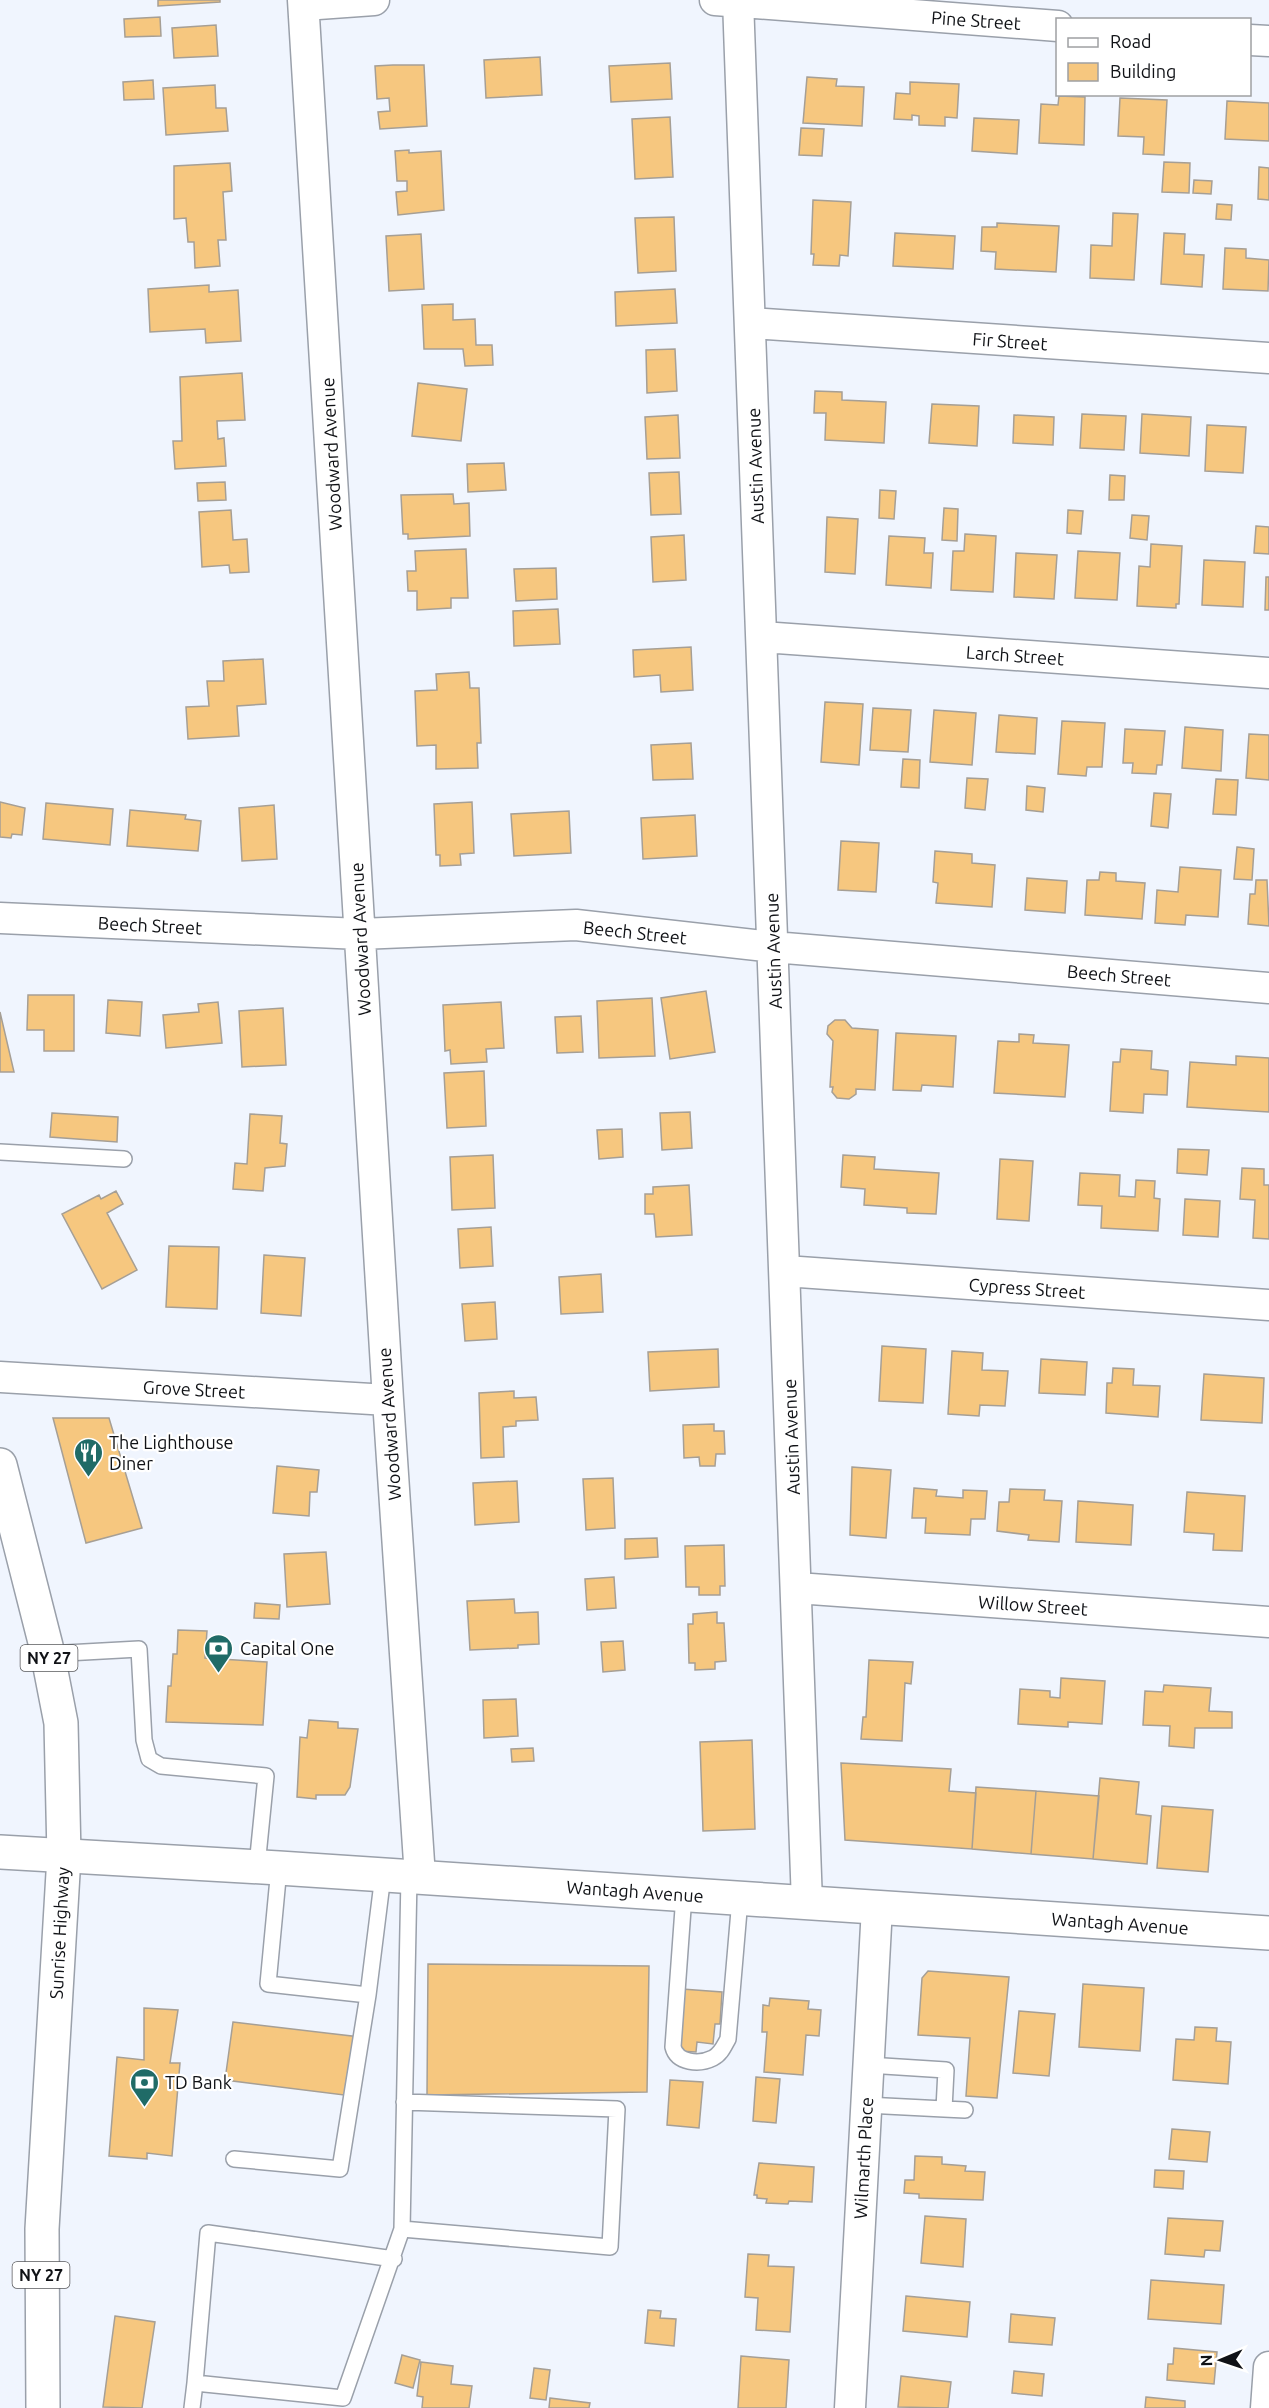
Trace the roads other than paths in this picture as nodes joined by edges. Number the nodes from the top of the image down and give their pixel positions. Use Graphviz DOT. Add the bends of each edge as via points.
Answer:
graph roads {
  1 [pos="374,0"];
  2 [pos="730,1"];
  3 [pos="303,2"];
  4 [pos="1056,26"];
  5 [pos="1251,40"];
  6 [pos="1269,41"];
  7 [pos="750,323"];
  8 [pos="1269,358"];
  9 [pos="762,637"];
  10 [pos="1269,673"];
  11 [pos="0,918"];
  12 [pos="360,934"];
  13 [pos="773,947"];
  14 [pos="1269,988"];
  15 [pos="0,1152"];
  16 [pos="124,1159"];
  17 [pos="785,1271"];
  18 [pos="1269,1305"];
  19 [pos="0,1377"];
  20 [pos="388,1400"];
  21 [pos="0,1466"];
  22 [pos="797,1588"];
  23 [pos="1269,1622"];
  24 [pos="48,1654"];
  25 [pos="0,1852"];
  26 [pos="63,1856"];
  27 [pos="268,1867"];
  28 [pos="404,1876"];
  29 [pos="684,1894"];
  30 [pos="740,1899"];
  31 [pos="807,1903"];
  32 [pos="877,1907"];
  33 [pos="1269,1933"];
  34 [pos="368,1995"];
  35 [pos="868,2065"];
  36 [pos="404,2102"];
  37 [pos="866,2105"];
  38 [pos="944,2109"];
  39 [pos="965,2110"];
  40 [pos="234,2159"];
  41 [pos="402,2229"];
  42 [pos="394,2259"];
  43 [pos="1269,2367"];
  44 [pos="195,2383"];
  45 [pos="43,2408"];
  46 [pos="192,2408"];
  47 [pos="849,2408"];
  48 [pos="1266,2408"];
  1 -- 3 [label="street"];
  2 -- 4 [label="street, Pine Street"];
  2 -- 7 [label="street, Austin Avenue"];
  3 -- 12 [label="street, Woodward Avenue"];
  5 -- 6 [label="street"];
  7 -- 8 [label="street, Fir Street"];
  7 -- 9 [label="street, Austin Avenue"];
  9 -- 10 [label="street, Larch Street"];
  9 -- 13 [label="street, Austin Avenue"];
  11 -- 12 [label="street, Beech Street"];
  12 -- 13 [label="street, Beech Street" via="576,925"];
  12 -- 20 [label="street, Woodward Avenue"];
  13 -- 14 [label="street, Beech Street"];
  13 -- 17 [label="street, Austin Avenue"];
  15 -- 16 [label="lane"];
  17 -- 18 [label="street, Cypress Street"];
  17 -- 22 [label="street, Austin Avenue"];
  19 -- 20 [label="street, Grove Street"];
  20 -- 28 [label="street, Woodward Avenue"];
  21 -- 24 [label="main road, Sunrise Highway / NY 27"];
  22 -- 23 [label="street, Willow Street"];
  22 -- 31 [label="street, Austin Avenue"];
  24 -- 26 [label="main road, Sunrise Highway / NY 27" via="61,1723"];
  24 -- 27 [label="lane" via="139,1649 144,1740 149,1759 161,1766 266,1776"];
  25 -- 26 [label="main road, Wantagh Avenue"];
  26 -- 27 [label="main road, Wantagh Avenue"];
  26 -- 45 [label="main road, Sunrise Highway / NY 27" via="42,2229"];
  27 -- 28 [label="main road, Wantagh Avenue"];
  27 -- 34 [label="lane" via="268,1984"];
  28 -- 29 [label="main road, Wantagh Avenue"];
  28 -- 34 [label="lane"];
  28 -- 36 [label="lane"];
  29 -- 30 [label="main road, Wantagh Avenue"];
  29 -- 30 [label="lane" via="673,2047 680,2060 712,2058 728,2038"];
  30 -- 31 [label="main road, Wantagh Avenue"];
  31 -- 32 [label="main road, Wantagh Avenue"];
  32 -- 33 [label="main road, Wantagh Avenue"];
  32 -- 35 [label="street, Wilmarth Place"];
  34 -- 40 [label="lane" via="340,2169"];
  35 -- 37 [label="street, Wilmarth Place"];
  35 -- 38 [label="lane" via="946,2070"];
  36 -- 41 [label="lane"];
  36 -- 41 [label="lane" via="617,2109 610,2247"];
  37 -- 38 [label="lane"];
  37 -- 47 [label="street, Wilmarth Place"];
  38 -- 39 [label="lane"];
  41 -- 42 [label="lane"];
  42 -- 44 [label="lane" via="344,2398"];
  42 -- 44 [label="lane" via="208,2233"];
  43 -- 48 [label="street"];
  44 -- 46 [label="lane"];
}
